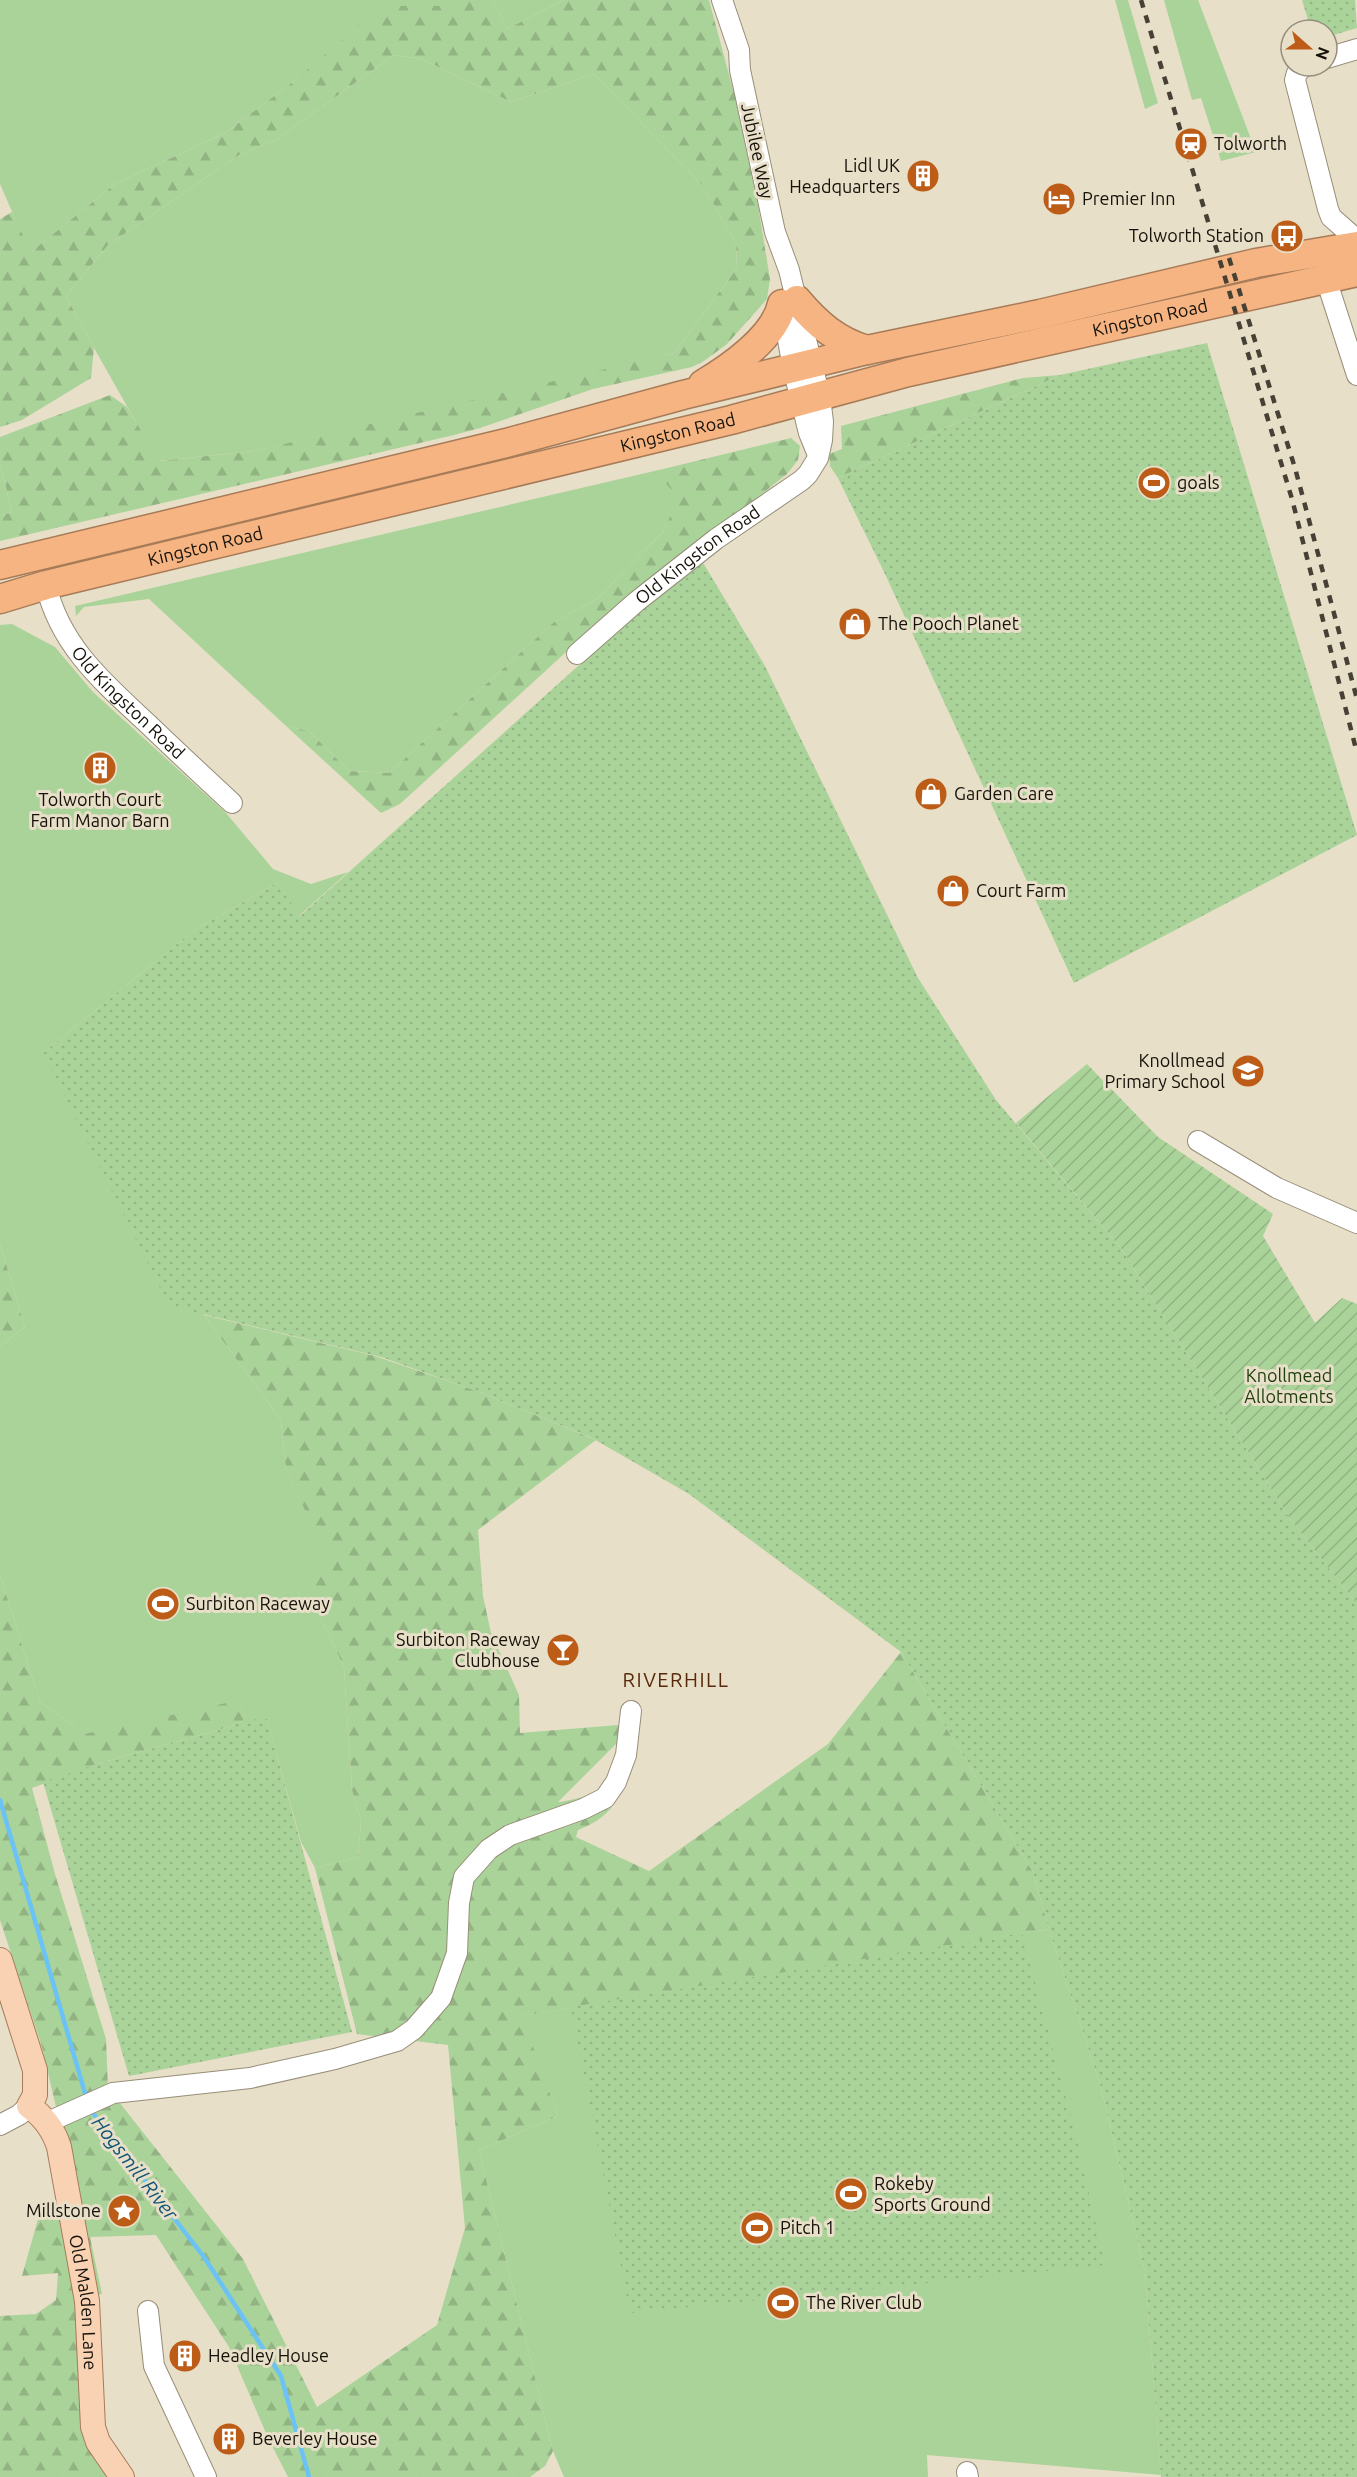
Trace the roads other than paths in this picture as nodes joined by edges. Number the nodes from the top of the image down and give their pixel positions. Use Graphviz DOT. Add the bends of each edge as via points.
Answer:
graph roads {
  1 [pos="722,0"];
  2 [pos="1357,49"];
  3 [pos="1339,54"];
  4 [pos="1299,78"];
  5 [pos="1357,240"];
  6 [pos="1357,246"];
  7 [pos="1357,272"];
  8 [pos="1326,279"];
  9 [pos="789,302"];
  10 [pos="867,350"];
  11 [pos="1357,375"];
  12 [pos="808,382"];
  13 [pos="683,395"];
  14 [pos="0,565"];
  15 [pos="46,585"];
  16 [pos="0,599"];
  17 [pos="577,654"];
  18 [pos="232,803"];
  19 [pos="1198,1141"];
  20 [pos="1357,1223"];
  21 [pos="631,1711"];
  22 [pos="0,1960"];
  23 [pos="37,2115"];
  24 [pos="0,2125"];
  25 [pos="148,2311"];
  26 [pos="122,2477"];
  27 [pos="206,2477"];
  1 -- 9 [label="street, Jubilee Way" via="728,42 740,70"];
  2 -- 3 [label="street"];
  4 -- 5 [label="street" via="1299,101 1331,217"];
  6 -- 10 [label="highway, Kingston Road" via="1256,264"];
  7 -- 8 [label="highway, Kingston Road"];
  8 -- 11 [label="street"];
  8 -- 12 [label="highway, Kingston Road" via="908,372"];
  9 -- 10 [label="highway" via="837,338"];
  9 -- 12 [label="street, Jubilee Way"];
  9 -- 13 [label="highway" via="742,357"];
  10 -- 12 [label="highway, Kingston Road"];
  12 -- 13 [label="highway, Kingston Road"];
  12 -- 15 [label="highway, Kingston Road"];
  12 -- 17 [label="street, Old Kingston Road" via="818,458 808,474 716,539"];
  13 -- 14 [label="highway, Kingston Road" via="510,442"];
  15 -- 16 [label="highway, Kingston Road"];
  15 -- 18 [label="street, Old Kingston Road" via="67,637 87,667"];
  19 -- 20 [label="street" via="1277,1188"];
  21 -- 23 [label="street" via="626,1755 605,1798 510,1836 489,1849 465,1877 452,1972 441,1998 414,2029 397,2041 250,2078 113,2093 68,2112"];
  22 -- 23 [label="main road" via="35,2070"];
  23 -- 24 [label="street" via="19,2115"];
  23 -- 26 [label="main road, Old Malden Lane" via="56,2137 59,2147 87,2301 93,2427 98,2442"];
  25 -- 27 [label="street" via="154,2366"];
}
